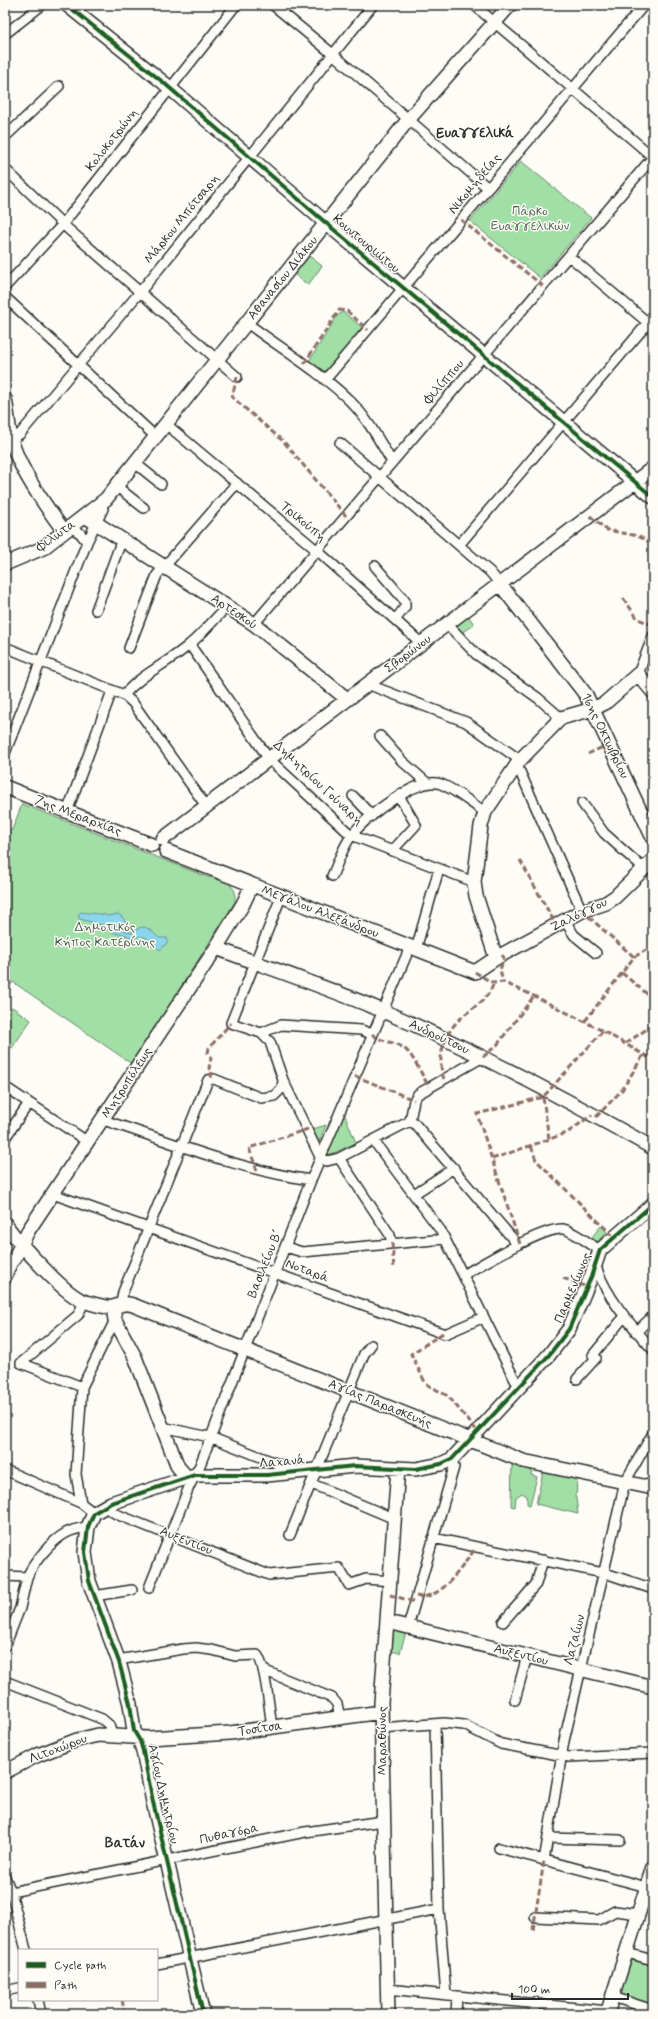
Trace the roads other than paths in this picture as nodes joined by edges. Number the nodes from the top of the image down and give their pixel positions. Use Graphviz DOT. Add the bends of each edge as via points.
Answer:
graph roads {
  1 [pos="42,5"];
  2 [pos="67,5"];
  3 [pos="236,5"];
  4 [pos="272,5"];
  5 [pos="373,5"];
  6 [pos="474,5"];
  7 [pos="510,5"];
  8 [pos="644,5"];
  9 [pos="494,22"];
  10 [pos="5,34"];
  11 [pos="334,55"];
  12 [pos="59,86"];
  13 [pos="169,88"];
  14 [pos="573,89"];
  15 [pos="408,120"];
  16 [pos="5,137"];
  17 [pos="249,157"];
  18 [pos="653,157"];
  19 [pos="5,169"];
  20 [pos="488,188"];
  21 [pos="63,224"];
  22 [pos="326,224"];
  23 [pos="568,256"];
  24 [pos="5,287"];
  25 [pos="404,288"];
  26 [pos="140,292"];
  27 [pos="5,297"];
  28 [pos="247,322"];
  29 [pos="651,322"];
  30 [pos="484,355"];
  31 [pos="217,360"];
  32 [pos="78,366"];
  33 [pos="238,376"];
  34 [pos="325,380"];
  35 [pos="5,400"];
  36 [pos="563,422"];
  37 [pos="166,424"];
  38 [pos="156,436"];
  39 [pos="8,442"];
  40 [pos="340,444"];
  41 [pos="392,462"];
  42 [pos="135,463"];
  43 [pos="653,468"];
  44 [pos="380,477"];
  45 [pos="635,482"];
  46 [pos="237,483"];
  47 [pos="161,484"];
  48 [pos="116,486"];
  49 [pos="653,497"];
  50 [pos="144,508"];
  51 [pos="91,522"];
  52 [pos="67,529"];
  53 [pos="118,537"];
  54 [pos="87,542"];
  55 [pos="459,545"];
  56 [pos="317,550"];
  57 [pos="5,564"];
  58 [pos="375,566"];
  59 [pos="164,567"];
  60 [pos="500,584"];
  61 [pos="226,606"];
  62 [pos="96,610"];
  63 [pos="396,619"];
  64 [pos="254,624"];
  65 [pos="447,624"];
  66 [pos="653,636"];
  67 [pos="421,643"];
  68 [pos="190,645"];
  69 [pos="5,647"];
  70 [pos="129,648"];
  71 [pos="40,661"];
  72 [pos="638,674"];
  73 [pos="368,684"];
  74 [pos="112,691"];
  75 [pos="653,692"];
  76 [pos="124,695"];
  77 [pos="347,699"];
  78 [pos="593,709"];
  79 [pos="561,718"];
  80 [pos="380,736"];
  81 [pos="5,753"];
  82 [pos="269,759"];
  83 [pos="518,762"];
  84 [pos="427,783"];
  85 [pos="5,788"];
  86 [pos="353,796"];
  87 [pos="399,796"];
  88 [pos="582,803"];
  89 [pos="206,806"];
  90 [pos="67,812"];
  91 [pos="485,812"];
  92 [pos="372,816"];
  93 [pos="351,835"];
  94 [pos="653,838"];
  95 [pos="160,845"];
  96 [pos="392,851"];
  97 [pos="649,865"];
  98 [pos="439,869"];
  99 [pos="332,876"];
  100 [pos="474,882"];
  101 [pos="252,885"];
  102 [pos="281,897"];
  103 [pos="582,911"];
  104 [pos="565,921"];
  105 [pos="216,948"];
  106 [pos="413,948"];
  107 [pos="596,953"];
  108 [pos="496,958"];
  109 [pos="254,962"];
  110 [pos="475,972"];
  111 [pos="382,1011"];
  112 [pos="261,1033"];
  113 [pos="372,1034"];
  114 [pos="483,1057"];
  115 [pos="283,1080"];
  116 [pos="5,1087"];
  117 [pos="29,1103"];
  118 [pos="103,1120"];
  119 [pos="410,1121"];
  120 [pos="5,1138"];
  121 [pos="373,1140"];
  122 [pos="88,1142"];
  123 [pos="181,1147"];
  124 [pos="653,1148"];
  125 [pos="339,1158"];
  126 [pos="321,1159"];
  127 [pos="454,1168"];
  128 [pos="311,1180"];
  129 [pos="53,1194"];
  130 [pos="414,1194"];
  131 [pos="653,1204"];
  132 [pos="5,1224"];
  133 [pos="150,1229"];
  134 [pos="445,1238"];
  135 [pos="20,1243"];
  136 [pos="392,1243"];
  137 [pos="518,1244"];
  138 [pos="286,1247"];
  139 [pos="600,1250"];
  140 [pos="10,1260"];
  141 [pos="595,1264"];
  142 [pos="275,1273"];
  143 [pos="463,1275"];
  144 [pos="5,1281"];
  145 [pos="84,1302"];
  146 [pos="117,1305"];
  147 [pos="484,1316"];
  148 [pos="653,1316"];
  149 [pos="624,1317"];
  150 [pos="115,1320"];
  151 [pos="636,1332"];
  152 [pos="371,1345"];
  153 [pos="245,1349"];
  154 [pos="653,1350"];
  155 [pos="577,1379"];
  156 [pos="520,1385"];
  157 [pos="82,1387"];
  158 [pos="349,1392"];
  159 [pos="162,1427"];
  160 [pos="653,1433"];
  161 [pos="210,1437"];
  162 [pos="471,1440"];
  163 [pos="452,1459"];
  164 [pos="398,1468"];
  165 [pos="318,1469"];
  166 [pos="5,1470"];
  167 [pos="298,1472"];
  168 [pos="191,1476"];
  169 [pos="625,1482"];
  170 [pos="312,1484"];
  171 [pos="653,1488"];
  172 [pos="81,1503"];
  173 [pos="99,1510"];
  174 [pos="395,1519"];
  175 [pos="88,1527"];
  176 [pos="171,1535"];
  177 [pos="290,1535"];
  178 [pos="433,1538"];
  179 [pos="544,1560"];
  180 [pos="605,1573"];
  181 [pos="5,1576"];
  182 [pos="27,1577"];
  183 [pos="391,1580"];
  184 [pos="149,1588"];
  185 [pos="653,1589"];
  186 [pos="132,1590"];
  187 [pos="94,1596"];
  188 [pos="388,1622"];
  189 [pos="503,1622"];
  190 [pos="408,1627"];
  191 [pos="5,1646"];
  192 [pos="527,1656"];
  193 [pos="118,1660"];
  194 [pos="581,1669"];
  195 [pos="263,1670"];
  196 [pos="5,1681"];
  197 [pos="653,1687"];
  198 [pos="515,1700"];
  199 [pos="381,1712"];
  200 [pos="340,1717"];
  201 [pos="435,1724"];
  202 [pos="272,1728"];
  203 [pos="381,1728"];
  204 [pos="112,1735"];
  205 [pos="138,1738"];
  206 [pos="653,1753"];
  207 [pos="562,1756"];
  208 [pos="5,1772"];
  209 [pos="383,1821"];
  210 [pos="549,1838"];
  211 [pos="620,1840"];
  212 [pos="499,1848"];
  213 [pos="168,1860"];
  214 [pos="544,1861"];
  215 [pos="653,1867"];
  216 [pos="5,1877"];
  217 [pos="11,1892"];
  218 [pos="648,1894"];
  219 [pos="439,1909"];
  220 [pos="639,1914"];
  221 [pos="535,1917"];
  222 [pos="386,1919"];
  223 [pos="26,1949"];
  224 [pos="627,1953"];
  225 [pos="190,1958"];
  226 [pos="653,1960"];
  227 [pos="158,1964"];
  228 [pos="18,1988"];
  229 [pos="388,1989"];
  230 [pos="5,1991"];
  231 [pos="446,1995"];
  232 [pos="457,1996"];
  233 [pos="613,1997"];
  234 [pos="38,2001"];
  235 [pos="535,2002"];
  236 [pos="653,2010"];
  237 [pos="608,2012"];
  238 [pos="41,2014"];
  239 [pos="203,2014"];
  240 [pos="388,2014"];
  241 [pos="456,2014"];
  242 [pos="533,2014"];
  1 -- 10 [label="street"];
  2 -- 13 [label="street, Κουντουριώτου"];
  3 -- 13 [label="street, Κολοκοτρώνη"];
  4 -- 11 [label="street"];
  5 -- 11 [label="street, Μάρκου Μπότσαρη"];
  6 -- 9 [label="street"];
  7 -- 9 [label="street, Αθανασίου Διάκου"];
  8 -- 14 [label="street, Νικομηδείας"];
  9 -- 14 [label="street"];
  9 -- 15 [label="street, Αθανασίου Διάκου"];
  11 -- 15 [label="street"];
  11 -- 17 [label="street, Μάρκου Μπότσαρη"];
  12 -- 16 [label="street"];
  13 -- 17 [label="street, Κουντουριώτου"];
  13 -- 21 [label="street, Κολοκοτρώνη"];
  14 -- 18 [label="street"];
  14 -- 20 [label="street, Νικομηδείας"];
  15 -- 20 [label="street"];
  15 -- 22 [label="street, Αθανασίου Διάκου"];
  17 -- 22 [label="street, Κουντουριώτου"];
  17 -- 26 [label="street, Μάρκου Μπότσαρη"];
  18 -- 23 [label="street, Φιλίππου"];
  19 -- 21 [label="street"];
  20 -- 25 [label="street, Νικομηδείας"];
  21 -- 24 [label="street, Κολοκοτρώνη"];
  21 -- 26 [label="street"];
  22 -- 25 [label="street, Κουντουριώτου"];
  22 -- 28 [label="street, Αθανασίου Διάκου"];
  23 -- 29 [label="street"];
  23 -- 30 [label="street, Φιλίππου"];
  25 -- 30 [label="street, Κουντουριώτου"];
  25 -- 34 [label="street, Νικομηδείας"];
  26 -- 31 [label="street"];
  26 -- 32 [label="street, Μάρκου Μπότσαρη"];
  27 -- 32 [label="street"];
  28 -- 31 [label="street, Αθανασίου Διάκου"];
  28 -- 34 [label="street"];
  29 -- 36 [label="street"];
  30 -- 36 [label="street, Κουντουριώτου"];
  30 -- 41 [label="street, Φιλίππου"];
  31 -- 33 [label="street"];
  31 -- 37 [label="street, Αθανασίου Διάκου"];
  32 -- 38 [label="street"];
  32 -- 39 [label="street, Μάρκου Μπότσαρη" via="20,434"];
  34 -- 41 [label="street" via="351,402 365,419"];
  35 -- 39 [label="street"];
  36 -- 45 [label="street, Κουντουριώτου"];
  36 -- 55 [label="street"];
  37 -- 38 [label="street, Αθανασίου Διάκου"];
  37 -- 46 [label="street, Τρικούπη"];
  38 -- 42 [label="street, Αθανασίου Διάκου"];
  39 -- 52 [label="street" via="44,504"];
  40 -- 44 [label="street"];
  41 -- 44 [label="street, Φιλίππου"];
  42 -- 47 [label="street"];
  42 -- 48 [label="street, Αθανασίου Διάκου"];
  43 -- 45 [label="street, Σβορώνου"];
  44 -- 55 [label="street"];
  44 -- 56 [label="street, Φιλίππου"];
  45 -- 49 [label="street, Κουντουριώτου"];
  45 -- 60 [label="street, Σβορώνου"];
  46 -- 56 [label="street, Τρικούπη"];
  46 -- 59 [label="street"];
  48 -- 50 [label="street"];
  48 -- 51 [label="street, Αθανασίου Διάκου"];
  51 -- 52 [label="street, Φιλώτα"];
  51 -- 53 [label="street, Αρτεσκού"];
  51 -- 54 [label="street"];
  52 -- 54 [label="street" via="80,533"];
  52 -- 57 [label="street, Φιλώτα" via="43,548"];
  53 -- 59 [label="street, Αρτεσκού"];
  53 -- 62 [label="street"];
  54 -- 71 [label="street"];
  55 -- 60 [label="street"];
  56 -- 63 [label="street, Τρικούπη"];
  56 -- 64 [label="street, Φιλίππου"];
  58 -- 63 [label="street" via="405,602 405,607"];
  59 -- 61 [label="street, Αρτεσκού"];
  59 -- 70 [label="street" via="157,575"];
  60 -- 65 [label="street, Σβορώνου"];
  60 -- 78 [label="street, 16ης Οκτωβρίου" via="582,689"];
  61 -- 64 [label="street, Αρτεσκού"];
  61 -- 68 [label="street"];
  63 -- 67 [label="street, Τρικούπη"];
  64 -- 77 [label="street, Αρτεσκού"];
  65 -- 67 [label="street, Σβορώνου"];
  65 -- 79 [label="street" via="476,654 538,698"];
  66 -- 72 [label="street"];
  67 -- 73 [label="street, Σβορώνου"];
  68 -- 76 [label="street" via="148,672"];
  68 -- 82 [label="street, Δημητρίου Γούναρη"];
  69 -- 71 [label="street"];
  71 -- 74 [label="street"];
  71 -- 81 [label="street"];
  72 -- 75 [label="street"];
  72 -- 78 [label="street" via="604,703"];
  73 -- 77 [label="street, Σβορώνου"];
  73 -- 83 [label="street" via="466,722"];
  74 -- 76 [label="street"];
  74 -- 90 [label="street"];
  76 -- 89 [label="street" via="133,703"];
  77 -- 82 [label="street, Σβορώνου"];
  78 -- 79 [label="street"];
  78 -- 94 [label="street, 16ης Οκτωβρίου"];
  79 -- 83 [label="street"];
  80 -- 84 [label="street" via="402,761"];
  82 -- 89 [label="street, Σβορώνου"];
  82 -- 93 [label="street, Δημητρίου Γούναρη"];
  83 -- 91 [label="street"];
  83 -- 103 [label="street"];
  84 -- 87 [label="street"];
  84 -- 91 [label="street" via="440,784"];
  85 -- 90 [label="street, 7ης Μεραρχίας"];
  86 -- 92 [label="street"];
  87 -- 92 [label="street"];
  87 -- 96 [label="street" via="416,825"];
  88 -- 97 [label="street" via="604,833"];
  89 -- 95 [label="street, Σβορώνου"];
  90 -- 95 [label="street, 7ης Μεραρχίας"];
  91 -- 100 [label="street" via="480,826"];
  92 -- 93 [label="street"];
  93 -- 96 [label="street, Δημητρίου Γούναρη"];
  93 -- 99 [label="street"];
  95 -- 101 [label="street, Μεγάλου Αλεξάνδρου"];
  96 -- 98 [label="street, Δημητρίου Γούναρη"];
  97 -- 103 [label="street, Ζαλόγγου" via="615,897 606,903"];
  98 -- 100 [label="street, Δημητρίου Γούναρη"];
  98 -- 106 [label="street, Βασιλείου Β΄"];
  100 -- 108 [label="street"];
  101 -- 102 [label="street, Μεγάλου Αλεξάνδρου"];
  101 -- 105 [label="street, Μητροπόλεως"];
  102 -- 106 [label="street, Μεγάλου Αλεξάνδρου"];
  102 -- 109 [label="street"];
  103 -- 104 [label="street, Ζαλόγγου"];
  104 -- 107 [label="street" via="574,935"];
  104 -- 108 [label="street, Ζαλόγγου"];
  105 -- 109 [label="street, Ανδρούτσου"];
  105 -- 118 [label="street, Μητροπόλεως"];
  106 -- 110 [label="street, Μεγάλου Αλεξάνδρου"];
  106 -- 111 [label="street, Βασιλείου Β΄"];
  108 -- 110 [label="street, Ζαλόγγου"];
  109 -- 111 [label="street, Ανδρούτσου"];
  109 -- 112 [label="street" via="231,1023"];
  111 -- 113 [label="street, Βασιλείου Β΄"];
  111 -- 114 [label="street, Ανδρούτσου"];
  112 -- 113 [label="street" via="281,1025 361,1030"];
  112 -- 115 [label="street" via="270,1042"];
  113 -- 126 [label="street, Βασιλείου Β΄"];
  114 -- 119 [label="street" via="418,1094 414,1100"];
  114 -- 124 [label="street, Ανδρούτσου"];
  115 -- 123 [label="street" via="282,1088 274,1096 261,1098 210,1078"];
  115 -- 126 [label="street"];
  116 -- 117 [label="street"];
  117 -- 120 [label="street"];
  117 -- 122 [label="street"];
  118 -- 122 [label="street, Μητροπόλεως"];
  118 -- 123 [label="street"];
  119 -- 121 [label="street"];
  119 -- 127 [label="street"];
  121 -- 125 [label="street"];
  121 -- 130 [label="street"];
  122 -- 129 [label="street, Μητροπόλεως"];
  123 -- 128 [label="street" via="257,1171"];
  123 -- 133 [label="street"];
  125 -- 126 [label="street" via="327,1161"];
  125 -- 136 [label="street" via="390,1235"];
  126 -- 128 [label="street, Βασιλείου Β΄"];
  127 -- 130 [label="street"];
  127 -- 137 [label="street"];
  128 -- 138 [label="street, Βασιλείου Β΄"];
  129 -- 133 [label="street, Νοταρά"];
  129 -- 135 [label="street, Μητροπόλεως"];
  130 -- 134 [label="street"];
  131 -- 139 [label="street, Παρμενίωνος"];
  132 -- 135 [label="street"];
  133 -- 142 [label="street, Νοταρά"];
  133 -- 146 [label="street"];
  134 -- 136 [label="street"];
  134 -- 143 [label="street"];
  135 -- 140 [label="street, Μητροπόλεως"];
  135 -- 145 [label="street" via="70,1294"];
  136 -- 138 [label="street" via="302,1252"];
  137 -- 139 [label="street" via="564,1229"];
  137 -- 143 [label="street"];
  138 -- 142 [label="street, Βασιλείου Β΄"];
  139 -- 141 [label="street, Παρμενίωνος"];
  140 -- 144 [label="street, Μητροπόλεως"];
  141 -- 149 [label="street" via="599,1277"];
  141 -- 156 [label="street, Παρμενίωνος" via="569,1329 549,1355"];
  142 -- 147 [label="street, Νοταρά" via="445,1334"];
  142 -- 153 [label="street, Βασιλείου Β΄"];
  143 -- 147 [label="street"];
  145 -- 146 [label="street, Αγίας Παρασκευής"];
  145 -- 157 [label="street" via="78,1315 21,1363"];
  146 -- 150 [label="street"];
  146 -- 153 [label="street, Αγίας Παρασκευής" via="133,1305"];
  147 -- 156 [label="street" via="515,1380"];
  148 -- 151 [label="street"];
  149 -- 151 [label="street"];
  149 -- 155 [label="street" via="594,1355 596,1358"];
  150 -- 157 [label="street"];
  150 -- 159 [label="street" via="135,1357"];
  151 -- 154 [label="street"];
  152 -- 158 [label="street" via="364,1354"];
  153 -- 158 [label="street, Αγίας Παρασκευής"];
  153 -- 161 [label="street, Βασιλείου Β΄"];
  156 -- 162 [label="street, Παρμενίωνος"];
  157 -- 172 [label="street" via="76,1474"];
  158 -- 162 [label="street, Αγίας Παρασκευής"];
  158 -- 165 [label="street"];
  159 -- 161 [label="street"];
  159 -- 168 [label="street" via="178,1467"];
  160 -- 169 [label="street, Λαζαίων"];
  161 -- 167 [label="street"];
  161 -- 168 [label="street, Βασιλείου Β΄"];
  162 -- 163 [label="street, Λαχανά"];
  162 -- 169 [label="street, Αγίας Παρασκευής" via="523,1461"];
  163 -- 164 [label="street, Λαχανά" via="427,1467"];
  163 -- 178 [label="street" via="454,1467"];
  164 -- 165 [label="street, Λαχανά" via="355,1466"];
  164 -- 174 [label="street, Μαραθώνος"];
  165 -- 167 [label="street, Λαχανά"];
  165 -- 170 [label="street"];
  166 -- 172 [label="street, Αυξεντίου"];
  167 -- 168 [label="street, Λαχανά"];
  168 -- 173 [label="street, Λαχανά" via="155,1490 130,1496"];
  168 -- 176 [label="street, Βασιλείου Β΄"];
  169 -- 171 [label="street, Αγίας Παρασκευής"];
  169 -- 180 [label="street, Λαζαίων"];
  170 -- 174 [label="street"];
  170 -- 177 [label="street"];
  172 -- 173 [label="street, Αυξεντίου"];
  173 -- 175 [label="street, Αγίου Δημητρίου"];
  173 -- 176 [label="street, Αυξεντίου"];
  174 -- 183 [label="street, Μαραθώνος"];
  175 -- 182 [label="street" via="65,1533 32,1564"];
  175 -- 187 [label="street, Αγίου Δημητρίου" via="86,1552 89,1581"];
  176 -- 183 [label="street, Αυξεντίου" via="269,1575 339,1568 347,1585 366,1579"];
  176 -- 184 [label="street, Βασιλείου Β΄"];
  178 -- 179 [label="street"];
  178 -- 190 [label="street"];
  179 -- 180 [label="street"];
  179 -- 189 [label="street" via="536,1584"];
  180 -- 185 [label="street"];
  180 -- 194 [label="street, Λαζαίων"];
  181 -- 182 [label="street"];
  182 -- 191 [label="street" via="20,1608"];
  183 -- 188 [label="street, Μαραθώνος"];
  186 -- 187 [label="street"];
  187 -- 193 [label="street, Αγίου Δημητρίου"];
  188 -- 190 [label="street, Αυξεντίου"];
  188 -- 199 [label="street, Μαραθώνος"];
  190 -- 192 [label="street, Αυξεντίου"];
  192 -- 194 [label="street, Αυξεντίου"];
  192 -- 198 [label="street"];
  193 -- 195 [label="street" via="182,1649 207,1649 235,1656 257,1655"];
  193 -- 205 [label="street, Αγίου Δημητρίου" via="130,1704 134,1731"];
  194 -- 197 [label="street, Αυξεντίου"];
  194 -- 207 [label="street, Λαζαίων"];
  195 -- 200 [label="street" via="332,1698 337,1704"];
  195 -- 202 [label="street"];
  196 -- 204 [label="street" via="102,1719 109,1725"];
  199 -- 200 [label="street, Τοσίτσα"];
  199 -- 203 [label="street, Μαραθώνος"];
  200 -- 202 [label="street, Τοσίτσα"];
  201 -- 203 [label="street"];
  201 -- 207 [label="street" via="464,1725 501,1744"];
  201 -- 219 [label="street"];
  202 -- 205 [label="street, Τοσίτσα"];
  203 -- 209 [label="street, Μαραθώνος"];
  204 -- 205 [label="street, Λιτοχώρου"];
  204 -- 208 [label="street, Λιτοχώρου" via="98,1735 78,1740 38,1755"];
  205 -- 213 [label="street, Αγίου Δημητρίου"];
  206 -- 207 [label="street"];
  207 -- 210 [label="street, Λαζαίων"];
  209 -- 213 [label="street, Πυθαγόρα" via="305,1832"];
  209 -- 222 [label="street, Μαραθώνος"];
  210 -- 211 [label="street"];
  210 -- 214 [label="street, Λαζαίων"];
  212 -- 214 [label="street"];
  213 -- 217 [label="street, Πυθαγόρα"];
  213 -- 225 [label="street, Αγίου Δημητρίου"];
  214 -- 218 [label="street"];
  215 -- 218 [label="street"];
  216 -- 217 [label="street"];
  217 -- 223 [label="street"];
  218 -- 220 [label="street"];
  219 -- 222 [label="street"];
  219 -- 231 [label="street"];
  220 -- 221 [label="street" via="615,1910 599,1920"];
  220 -- 224 [label="street"];
  222 -- 225 [label="street"];
  222 -- 229 [label="street, Μαραθώνος"];
  224 -- 226 [label="street"];
  224 -- 233 [label="street"];
  225 -- 227 [label="street"];
  225 -- 239 [label="street, Αγίου Δημητρίου"];
  228 -- 230 [label="street"];
  229 -- 231 [label="street"];
  229 -- 240 [label="street, Μαραθώνος"];
  231 -- 232 [label="street"];
  232 -- 235 [label="street"];
  232 -- 241 [label="street"];
  233 -- 236 [label="street"];
  233 -- 237 [label="street"];
  234 -- 238 [label="street"];
  235 -- 237 [label="street"];
  235 -- 242 [label="street"];
}
